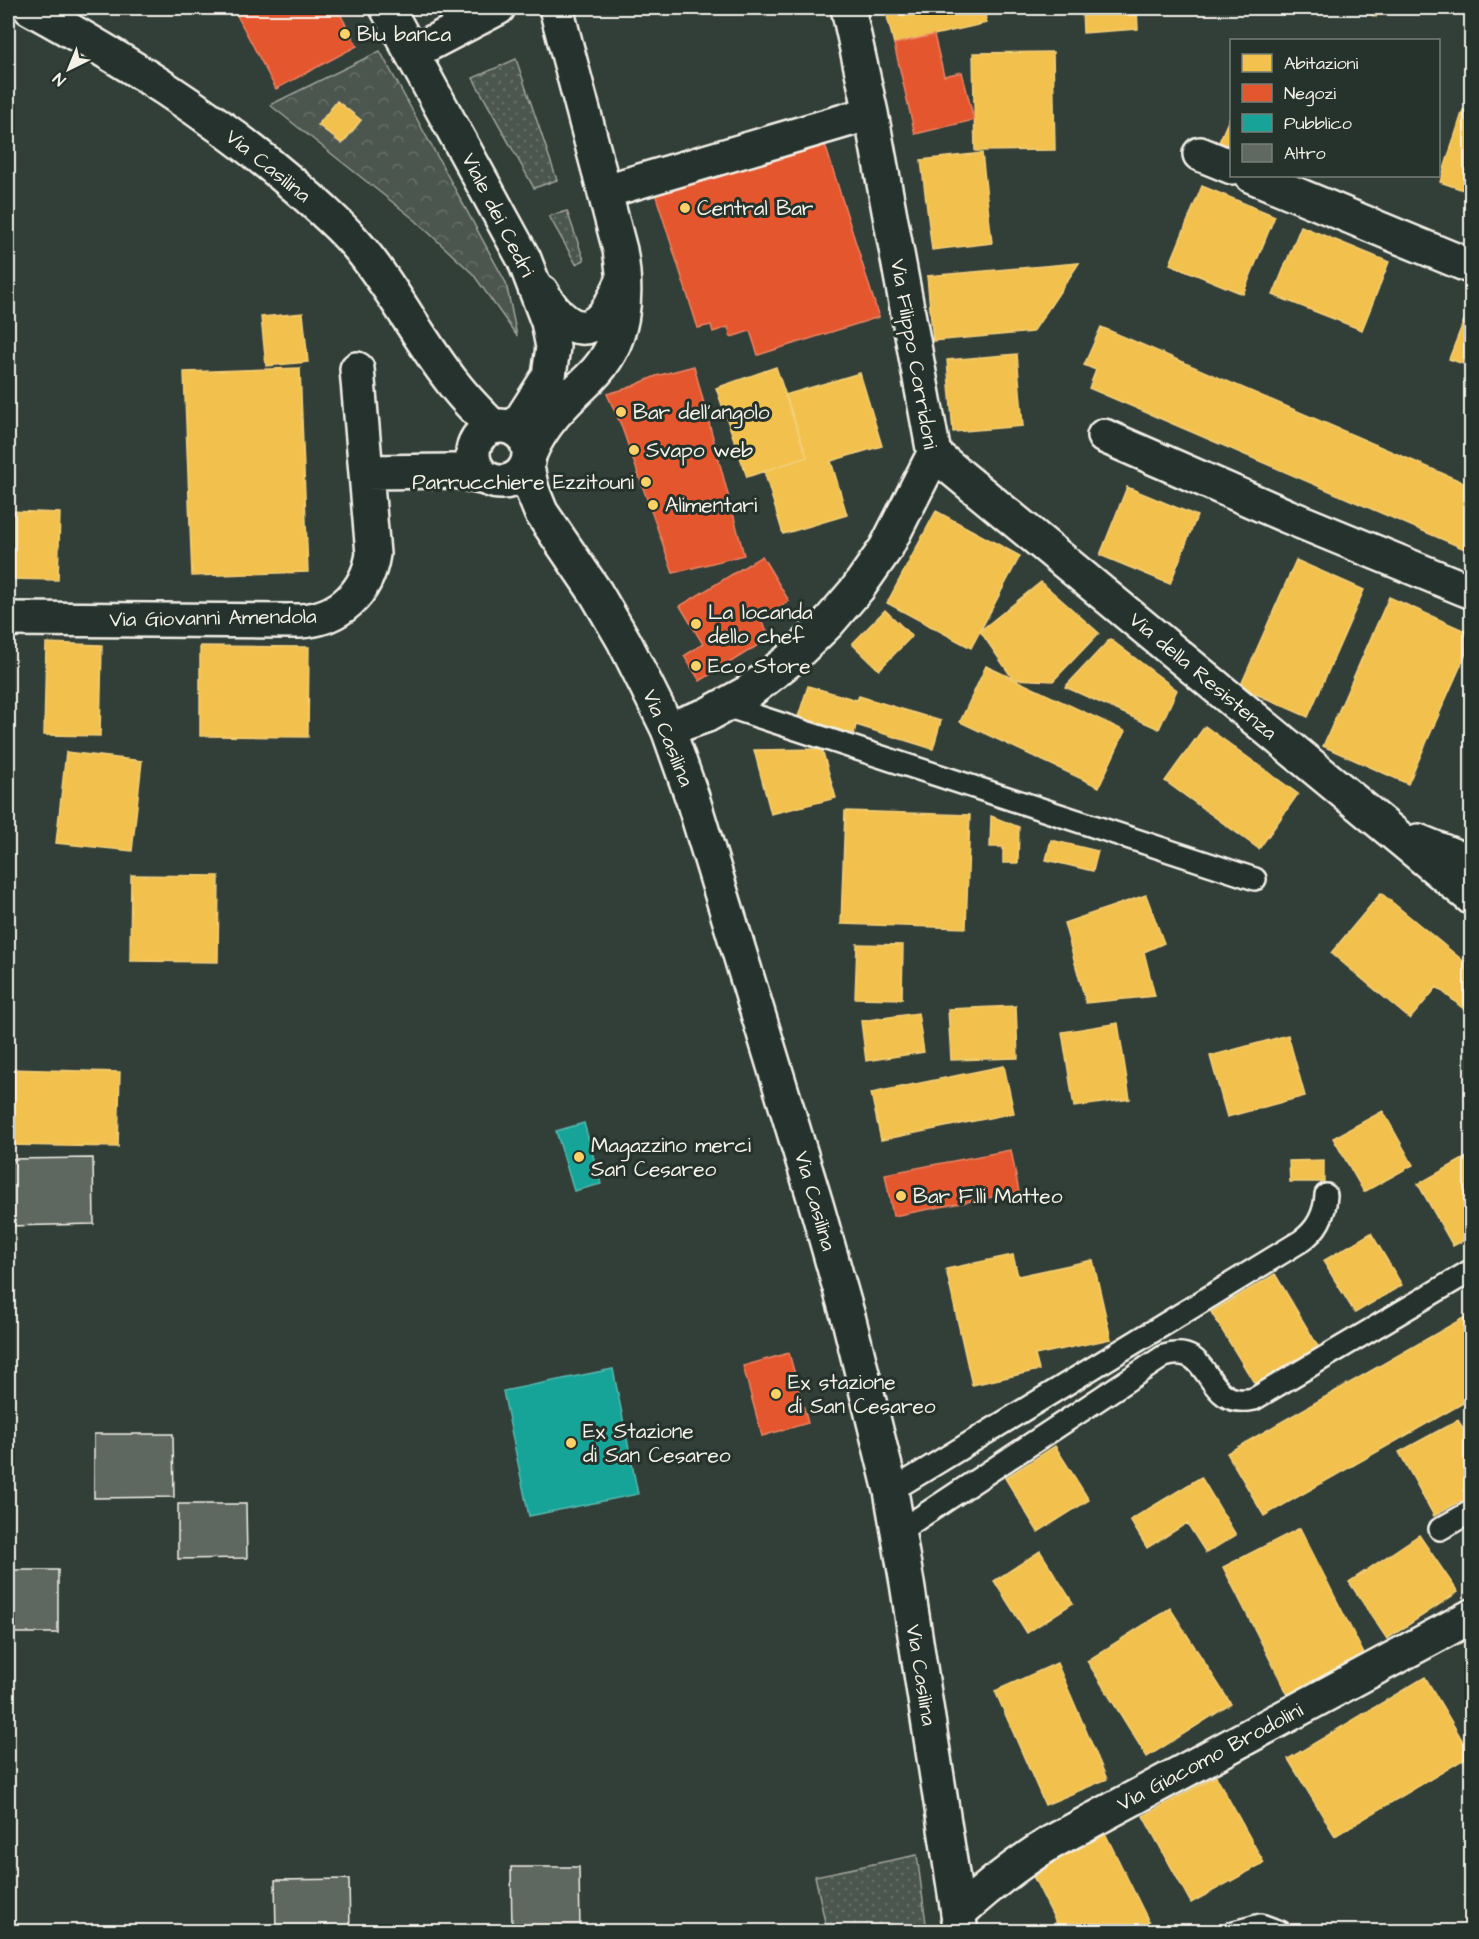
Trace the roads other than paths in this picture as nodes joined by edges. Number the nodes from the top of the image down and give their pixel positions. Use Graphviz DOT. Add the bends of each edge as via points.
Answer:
graph roads {
  1 [pos="30,8"];
  2 [pos="387,8"];
  3 [pos="498,8"];
  4 [pos="556,8"];
  5 [pos="848,8"];
  6 [pos="412,53"];
  7 [pos="871,113"];
  8 [pos="1200,154"];
  9 [pos="1230,166"];
  10 [pos="1254,177"];
  11 [pos="606,191"];
  12 [pos="524,259"];
  13 [pos="1472,267"];
  14 [pos="625,276"];
  15 [pos="357,369"];
  16 [pos="1104,436"];
  17 [pos="934,454"];
  18 [pos="495,456"];
  19 [pos="366,472"];
  20 [pos="1472,592"];
  21 [pos="8,619"];
  22 [pos="726,706"];
  23 [pos="668,729"];
  24 [pos="1388,829"];
  25 [pos="1472,863"];
  26 [pos="1255,879"];
  27 [pos="1472,898"];
  28 [pos="1326,1195"];
  29 [pos="1472,1270"];
  30 [pos="891,1491"];
  31 [pos="1472,1511"];
  32 [pos="1440,1529"];
  33 [pos="898,1532"];
  34 [pos="1472,1616"];
  35 [pos="960,1923"];
  36 [pos="1234,1932"];
  37 [pos="1280,1932"];
  1 -- 18 [label="street, Via Casilina" via="186,102 266,162 348,234 453,383"];
  2 -- 6 [label="street, Viale dei Cedri"];
  3 -- 6 [label="street"];
  4 -- 11 [label="street"];
  5 -- 7 [label="street, Via Filippo Corridoni"];
  6 -- 12 [label="street, Viale dei Cedri"];
  7 -- 11 [label="street"];
  7 -- 17 [label="street, Via Filippo Corridoni"];
  8 -- 9 [label="street"];
  10 -- 13 [label="street"];
  11 -- 14 [label="street"];
  12 -- 14 [label="street" via="554,310 569,324 581,328 599,321"];
  12 -- 18 [label="street, Viale dei Cedri" via="548,322 552,361 542,390"];
  14 -- 18 [label="street" via="624,313 607,358 539,434"];
  15 -- 19 [label="street, Via Giovanni Amendola"];
  16 -- 20 [label="street"];
  17 -- 22 [label="street, Via Filippo Corridoni" via="886,548 848,601 792,658"];
  17 -- 24 [label="street, Via della Resistenza"];
  18 -- 19 [label="street"];
  18 -- 23 [label="street, Via Casilina" via="541,512 596,593"];
  19 -- 21 [label="street, Via Giovanni Amendola" via="371,563 355,595 324,618"];
  22 -- 23 [label="street, Via Filippo Corridoni"];
  22 -- 26 [label="lane"];
  23 -- 30 [label="street, Via Casilina" via="816,1204"];
  24 -- 25 [label="street"];
  24 -- 27 [label="street, Via della Resistenza"];
  28 -- 30 [label="lane" via="1321,1219 1301,1241"];
  29 -- 33 [label="lane" via="1254,1399 1236,1401 1219,1392 1190,1356 1164,1356"];
  30 -- 33 [label="street, Via Casilina"];
  31 -- 32 [label="lane"];
  33 -- 35 [label="street, Via Casilina"];
  34 -- 35 [label="street, Via Giacomo Brodolini" via="1052,1842 984,1889"];
  36 -- 37 [label="lane" via="1261,1924"];
}
